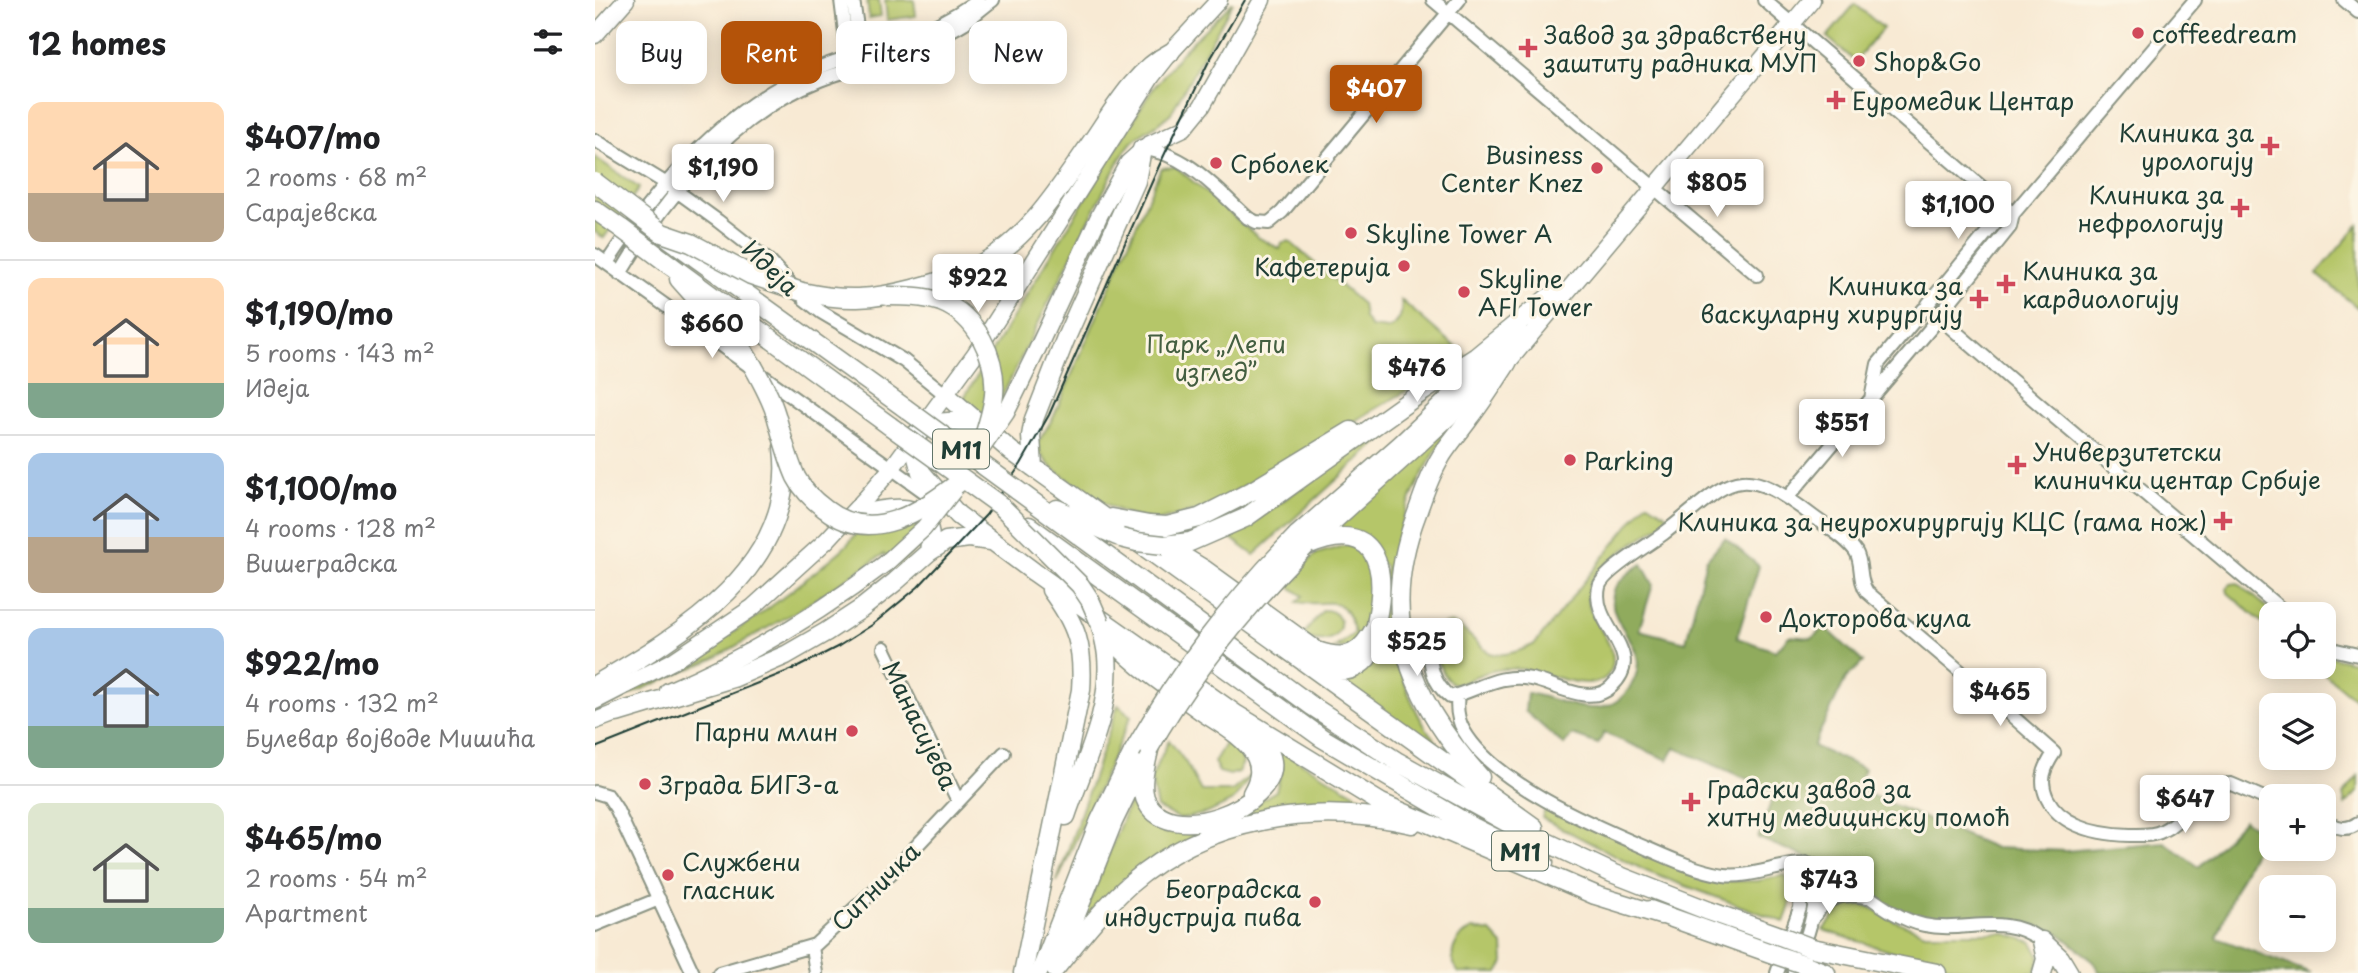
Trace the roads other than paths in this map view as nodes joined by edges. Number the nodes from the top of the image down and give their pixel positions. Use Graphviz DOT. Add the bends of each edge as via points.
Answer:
graph roads {
  1 [pos="626,0"];
  2 [pos="841,0"];
  3 [pos="853,0"];
  4 [pos="978,0"];
  5 [pos="993,0"];
  6 [pos="1219,0"];
  7 [pos="1262,0"];
  8 [pos="1433,0"];
  9 [pos="1459,0"];
  10 [pos="1764,0"];
  11 [pos="1812,0"];
  12 [pos="2195,0"];
  13 [pos="2344,0"];
  14 [pos="2358,12"];
  15 [pos="1448,13"];
  16 [pos="846,21"];
  17 [pos="854,21"];
  18 [pos="944,21"];
  19 [pos="1792,24"];
  20 [pos="955,27"];
  21 [pos="595,35"];
  22 [pos="1170,53"];
  23 [pos="836,65"];
  24 [pos="836,71"];
  25 [pos="595,140"];
  26 [pos="1142,149"];
  27 [pos="595,182"];
  28 [pos="667,184"];
  29 [pos="1655,188"];
  30 [pos="678,192"];
  31 [pos="595,210"];
  32 [pos="2013,214"];
  33 [pos="662,233"];
  34 [pos="595,255"];
  35 [pos="607,264"];
  36 [pos="670,265"];
  37 [pos="621,274"];
  38 [pos="1757,275"];
  39 [pos="1575,280"];
  40 [pos="1557,294"];
  41 [pos="887,296"];
  42 [pos="1926,306"];
  43 [pos="1941,317"];
  44 [pos="1507,363"];
  45 [pos="1419,394"];
  46 [pos="946,395"];
  47 [pos="1871,399"];
  48 [pos="916,434"];
  49 [pos="781,436"];
  50 [pos="994,438"];
  51 [pos="979,453"];
  52 [pos="1033,467"];
  53 [pos="891,469"];
  54 [pos="961,481"];
  55 [pos="1017,490"];
  56 [pos="1788,497"];
  57 [pos="1001,506"];
  58 [pos="958,515"];
  59 [pos="1101,516"];
  60 [pos="848,518"];
  61 [pos="991,541"];
  62 [pos="1301,541"];
  63 [pos="1164,545"];
  64 [pos="929,552"];
  65 [pos="1040,576"];
  66 [pos="2273,602"];
  67 [pos="1100,623"];
  68 [pos="1376,626"];
  69 [pos="1427,636"];
  70 [pos="884,648"];
  71 [pos="2336,650"];
  72 [pos="2358,655"];
  73 [pos="1305,663"];
  74 [pos="595,685"];
  75 [pos="1458,695"];
  76 [pos="595,701"];
  77 [pos="618,713"];
  78 [pos="596,722"];
  79 [pos="1235,724"];
  80 [pos="1140,751"];
  81 [pos="1003,753"];
  82 [pos="595,792"];
  83 [pos="2259,796"];
  84 [pos="958,802"];
  85 [pos="1505,805"];
  86 [pos="2358,823"];
  87 [pos="2336,827"];
  88 [pos="1450,833"];
  89 [pos="1570,854"];
  90 [pos="1800,864"];
  91 [pos="1842,880"];
  92 [pos="1043,885"];
  93 [pos="1815,890"];
  94 [pos="659,899"];
  95 [pos="1873,899"];
  96 [pos="1800,908"];
  97 [pos="1660,915"];
  98 [pos="1811,921"];
  99 [pos="595,925"];
  100 [pos="2042,941"];
  101 [pos="811,947"];
  102 [pos="1818,949"];
  103 [pos="1776,964"];
  104 [pos="1815,971"];
  105 [pos="1049,972"];
  106 [pos="693,973"];
  107 [pos="719,973"];
  108 [pos="816,973"];
  109 [pos="1023,973"];
  110 [pos="1894,973"];
  111 [pos="1937,973"];
  112 [pos="2042,973"];
  113 [pos="2069,973"];
  1 -- 21 [label="main road"];
  2 -- 16 [label="street"];
  3 -- 17 [label="street"];
  4 -- 18 [label="street"];
  5 -- 20 [label="street"];
  6 -- 22 [label="main road"];
  7 -- 26 [label="main road" via="1192,120"];
  8 -- 15 [label="street"];
  9 -- 15 [label="street"];
  10 -- 19 [label="street"];
  11 -- 19 [label="main road"];
  12 -- 32 [label="street"];
  13 -- 14 [label="street"];
  15 -- 26 [label="street" via="1269,223 1248,218 1179,159"];
  15 -- 29 [label="street"];
  19 -- 29 [label="main road"];
  19 -- 32 [label="street"];
  22 -- 41 [label="highway, bridge" via="1136,81 1039,214 995,256 951,277"];
  22 -- 46 [label="main road"];
  23 -- 28 [label="street" via="811,70 755,101"];
  24 -- 30 [label="street" via="763,109 719,145"];
  25 -- 28 [label="street, Идеја"];
  26 -- 51 [label="main road, bridge" via="1128,163 1100,214 1006,413"];
  26 -- 52 [label="highway" via="1136,181 1034,419"];
  27 -- 33 [label="highway, M11, bridge"];
  28 -- 30 [label="street, Идеја"];
  28 -- 35 [label="street"];
  29 -- 38 [label="street"];
  29 -- 39 [label="main road"];
  30 -- 37 [label="street"];
  30 -- 46 [label="street, Идеја" via="748,243 803,299 905,361"];
  31 -- 36 [label="highway, M11, bridge"];
  32 -- 42 [label="street" via="1999,218"];
  32 -- 43 [label="street" via="2010,227"];
  33 -- 41 [label="highway, bridge" via="792,289 845,299"];
  33 -- 55 [label="highway, M11, bridge"];
  34 -- 35 [label="street"];
  35 -- 37 [label="street"];
  36 -- 49 [label="highway, bridge" via="744,352 765,387"];
  36 -- 57 [label="highway, M11, bridge"];
  37 -- 53 [label="street"];
  39 -- 40 [label="main road"];
  39 -- 44 [label="main road"];
  40 -- 45 [label="highway"];
  40 -- 62 [label="main road"];
  41 -- 51 [label="highway, bridge" via="924,298 949,306 985,344 994,396"];
  42 -- 43 [label="street" via="1938,303"];
  42 -- 43 [label="street" via="1925,318"];
  42 -- 47 [label="street" via="1878,364"];
  43 -- 47 [label="street"];
  43 -- 66 [label="street"];
  44 -- 62 [label="main road" via="1420,444"];
  44 -- 85 [label="highway" via="1430,479 1404,551 1399,590 1402,635 1425,703 1455,749"];
  45 -- 59 [label="highway" via="1199,518 1149,526"];
  45 -- 63 [label="highway" via="1245,518 1211,534"];
  46 -- 48 [label="main road"];
  46 -- 50 [label="highway"];
  47 -- 56 [label="street"];
  48 -- 50 [label="highway" via="947,421 967,424"];
  48 -- 53 [label="main road"];
  48 -- 58 [label="highway" via="922,472"];
  49 -- 54 [label="highway, bridge" via="804,490 833,515 851,523 899,519"];
  49 -- 74 [label="highway, bridge" via="784,469 778,511 764,546 747,571 719,600 671,637"];
  50 -- 52 [label="highway"];
  51 -- 54 [label="main road, bridge"];
  52 -- 59 [label="highway"];
  53 -- 58 [label="street"];
  53 -- 60 [label="main road"];
  54 -- 77 [label="main road, bridge" via="924,528 851,590 747,654"];
  55 -- 63 [label="highway, bridge" via="1121,538"];
  55 -- 89 [label="highway, M11, bridge" via="1312,706 1398,762"];
  56 -- 75 [label="street" via="1749,481 1726,484 1603,578 1599,610 1624,658 1622,672 1608,690 1584,695 1519,678 1498,679"];
  56 -- 83 [label="street" via="1854,550 1867,592 2054,753 2043,772 2043,786 2060,814 2096,832 2136,835 2159,832 2208,790 2224,784"];
  57 -- 67 [label="highway, bridge" via="1080,585"];
  57 -- 97 [label="highway, M11, bridge" via="1336,747 1473,827"];
  58 -- 61 [label="highway"];
  59 -- 73 [label="highway"];
  60 -- 64 [label="highway" via="884,509 912,510 928,529"];
  60 -- 76 [label="main road" via="752,608 673,661"];
  61 -- 64 [label="highway" via="954,539"];
  61 -- 65 [label="highway"];
  62 -- 68 [label="highway" via="1340,537 1369,546 1381,575"];
  62 -- 80 [label="main road, bridge"];
  63 -- 68 [label="highway, bridge" via="1317,651 1337,656 1353,653"];
  64 -- 77 [label="highway" via="861,609 786,655 733,678"];
  65 -- 79 [label="highway"];
  65 -- 92 [label="highway" via="1074,625 1083,668"];
  67 -- 79 [label="highway, bridge" via="1137,663"];
  67 -- 92 [label="highway" via="1107,656 1104,701"];
  68 -- 73 [label="highway" via="1373,650 1359,666 1333,671"];
  69 -- 75 [label="street" via="1439,689 1450,697"];
  70 -- 84 [label="street, Манасијева"];
  71 -- 72 [label="street"];
  73 -- 85 [label="highway"];
  75 -- 90 [label="street" via="1458,720 1478,748 1520,784 1566,811 1708,872 1742,876"];
  77 -- 78 [label="main road"];
  79 -- 80 [label="highway" via="1258,764 1259,778 1244,802 1210,820 1183,823 1153,811 1144,796"];
  79 -- 88 [label="highway" via="1381,803"];
  80 -- 105 [label="main road"];
  81 -- 84 [label="street, Ситничка"];
  82 -- 94 [label="street" via="612,800"];
  84 -- 101 [label="street, Ситничка" via="877,888"];
  85 -- 89 [label="highway"];
  86 -- 87 [label="street"];
  88 -- 97 [label="highway" via="1595,895"];
  88 -- 105 [label="highway" via="1392,820 1327,815 1285,816 1222,831 1183,847 1132,883"];
  89 -- 102 [label="highway, M11, bridge" via="1658,892"];
  90 -- 91 [label="street" via="1818,867"];
  90 -- 93 [label="street" via="1812,872"];
  90 -- 96 [label="street"];
  91 -- 93 [label="street"];
  91 -- 95 [label="street"];
  92 -- 109 [label="highway"];
  93 -- 96 [label="street"];
  93 -- 98 [label="street"];
  94 -- 99 [label="street"];
  94 -- 106 [label="street"];
  95 -- 98 [label="street" via="1839,895 1825,902"];
  95 -- 100 [label="street" via="1923,925 2015,926"];
  96 -- 103 [label="street"];
  97 -- 103 [label="highway, M11"];
  98 -- 104 [label="street"];
  100 -- 112 [label="highway" via="2046,959"];
  100 -- 113 [label="highway"];
  101 -- 107 [label="street, Ситничка"];
  101 -- 108 [label="street"];
  102 -- 110 [label="highway, M11"];
  102 -- 111 [label="highway"];
  103 -- 104 [label="highway, M11, bridge"];
}
